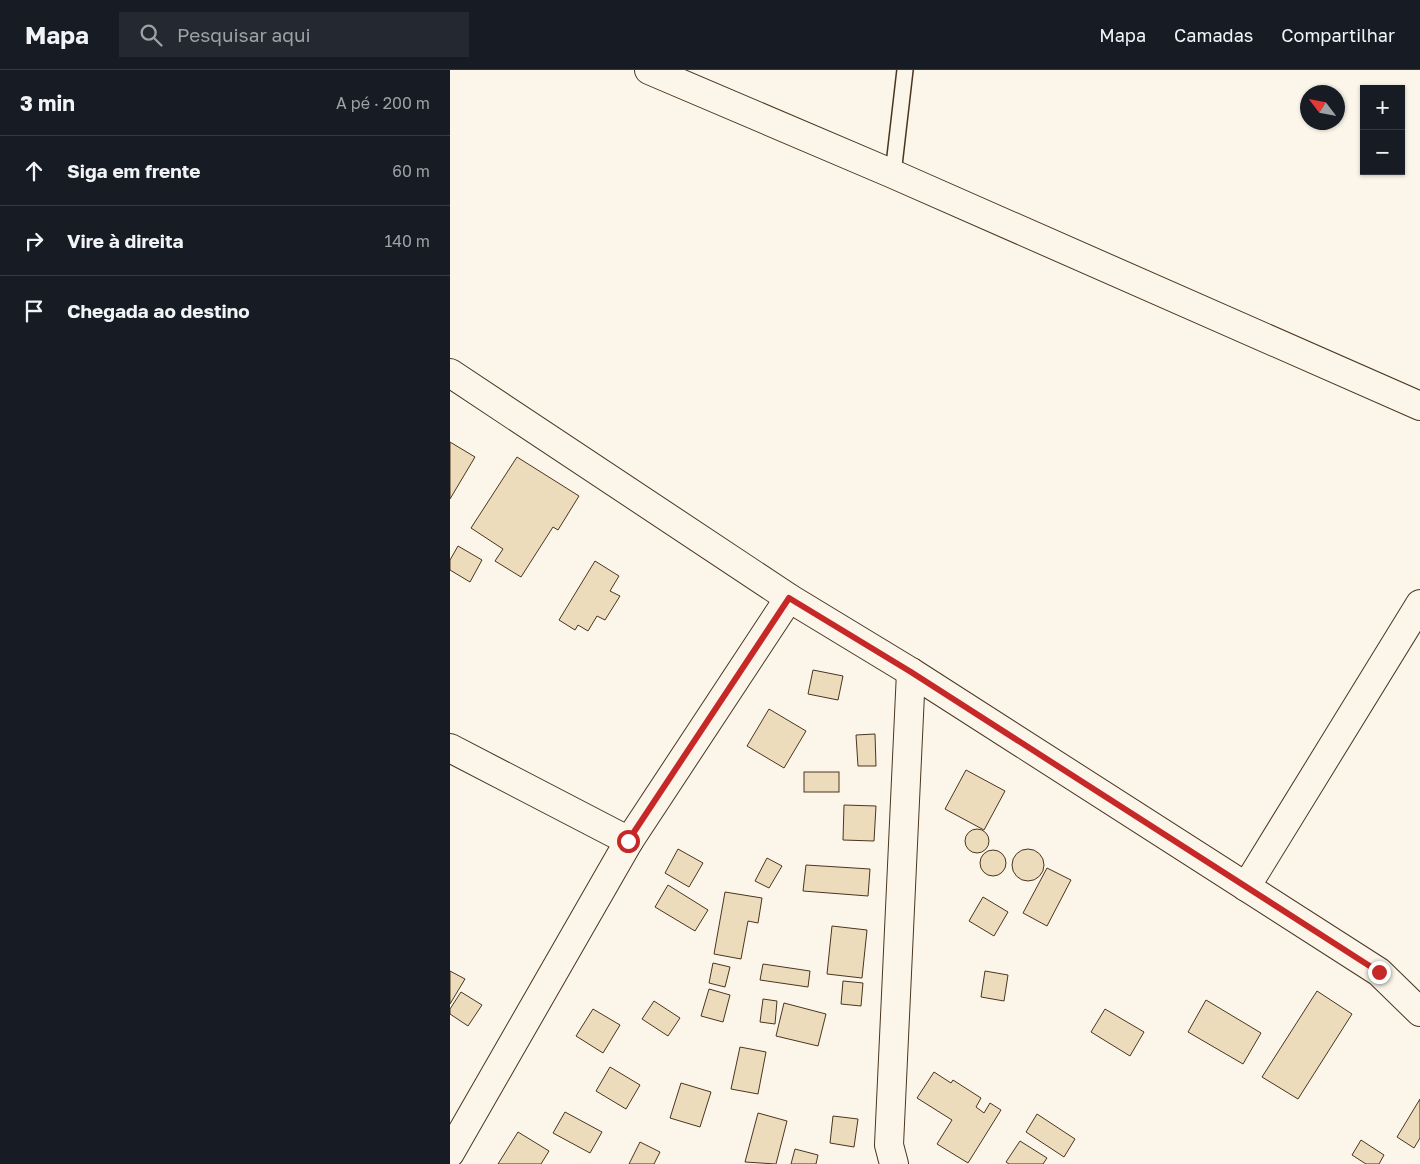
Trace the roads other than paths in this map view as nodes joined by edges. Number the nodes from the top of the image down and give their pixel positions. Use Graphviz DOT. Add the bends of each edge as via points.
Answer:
graph roads {
  1 [pos="649,70"];
  2 [pos="905,70"];
  3 [pos="893,174"];
  4 [pos="450,373"];
  5 [pos="1420,406"];
  6 [pos="789,598"];
  7 [pos="1420,604"];
  8 [pos="911,672"];
  9 [pos="450,748"];
  10 [pos="628,841"];
  11 [pos="1246,886"];
  12 [pos="1420,1012"];
  13 [pos="450,1153"];
  14 [pos="894,1164"];
  1 -- 3 [label="street"];
  2 -- 3 [label="lane"];
  3 -- 5 [label="street"];
  4 -- 6 [label="street"];
  6 -- 8 [label="street"];
  6 -- 10 [label="street"];
  7 -- 11 [label="street"];
  8 -- 11 [label="street"];
  8 -- 14 [label="street" via="890,1145"];
  9 -- 10 [label="street"];
  10 -- 13 [label="street"];
  11 -- 12 [label="street" via="1379,972"];
}
